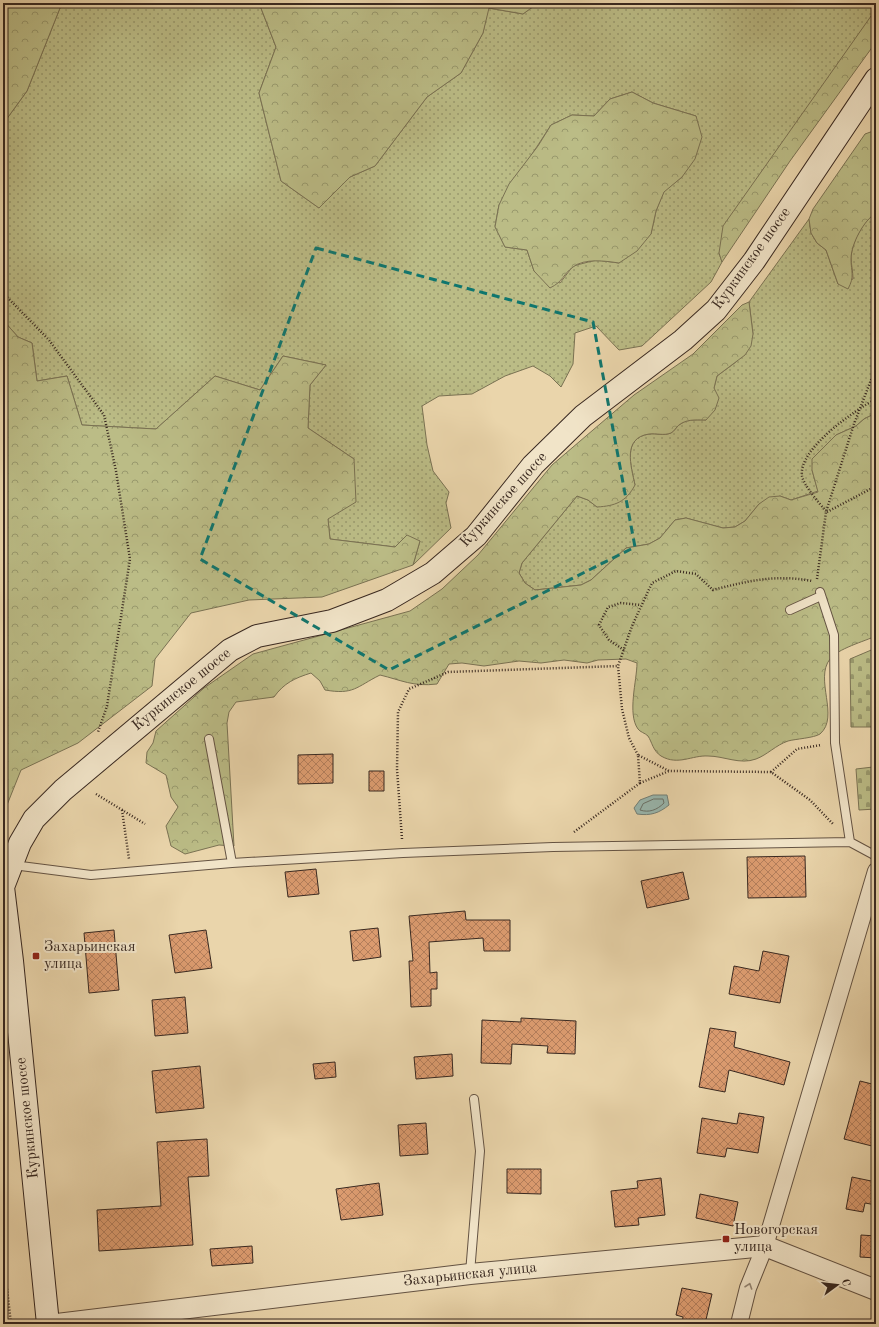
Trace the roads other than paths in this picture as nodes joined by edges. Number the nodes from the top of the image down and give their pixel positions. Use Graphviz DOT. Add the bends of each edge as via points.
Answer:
graph roads {
  1 [pos="876,80"];
  2 [pos="790,610"];
  3 [pos="209,739"];
  4 [pos="850,842"];
  5 [pos="876,856"];
  6 [pos="232,863"];
  7 [pos="13,865"];
  8 [pos="876,871"];
  9 [pos="3,887"];
  10 [pos="474,1099"];
  11 [pos="765,1246"];
  12 [pos="470,1274"];
  13 [pos="876,1290"];
  14 [pos="48,1324"];
  15 [pos="57,1324"];
  16 [pos="739,1324"];
  1 -- 7 [label="main road, Куркинское шоссе" via="754,261 716,310 683,340 583,416 533,465 476,536 433,573 387,600 332,621 257,636 230,650 63,790 34,819 20,843"];
  2 -- 4 [label="lane" via="820,594 834,635 835,743"];
  3 -- 6 [label="lane"];
  4 -- 5 [label="lane"];
  4 -- 6 [label="lane" via="553,847"];
  6 -- 7 [label="lane" via="91,875"];
  7 -- 9 [label="main road, Куркинское шоссе"];
  8 -- 11 [label="street"];
  9 -- 14 [label="main road, Куркинское шоссе"];
  10 -- 12 [label="lane" via="480,1151"];
  11 -- 12 [label="street, Захарьинская улица"];
  11 -- 13 [label="street, Захарьинская улица"];
  16 -- 11 [label="street, one-way" via="748,1288"];
  12 -- 15 [label="street, Захарьинская улица"];
}
